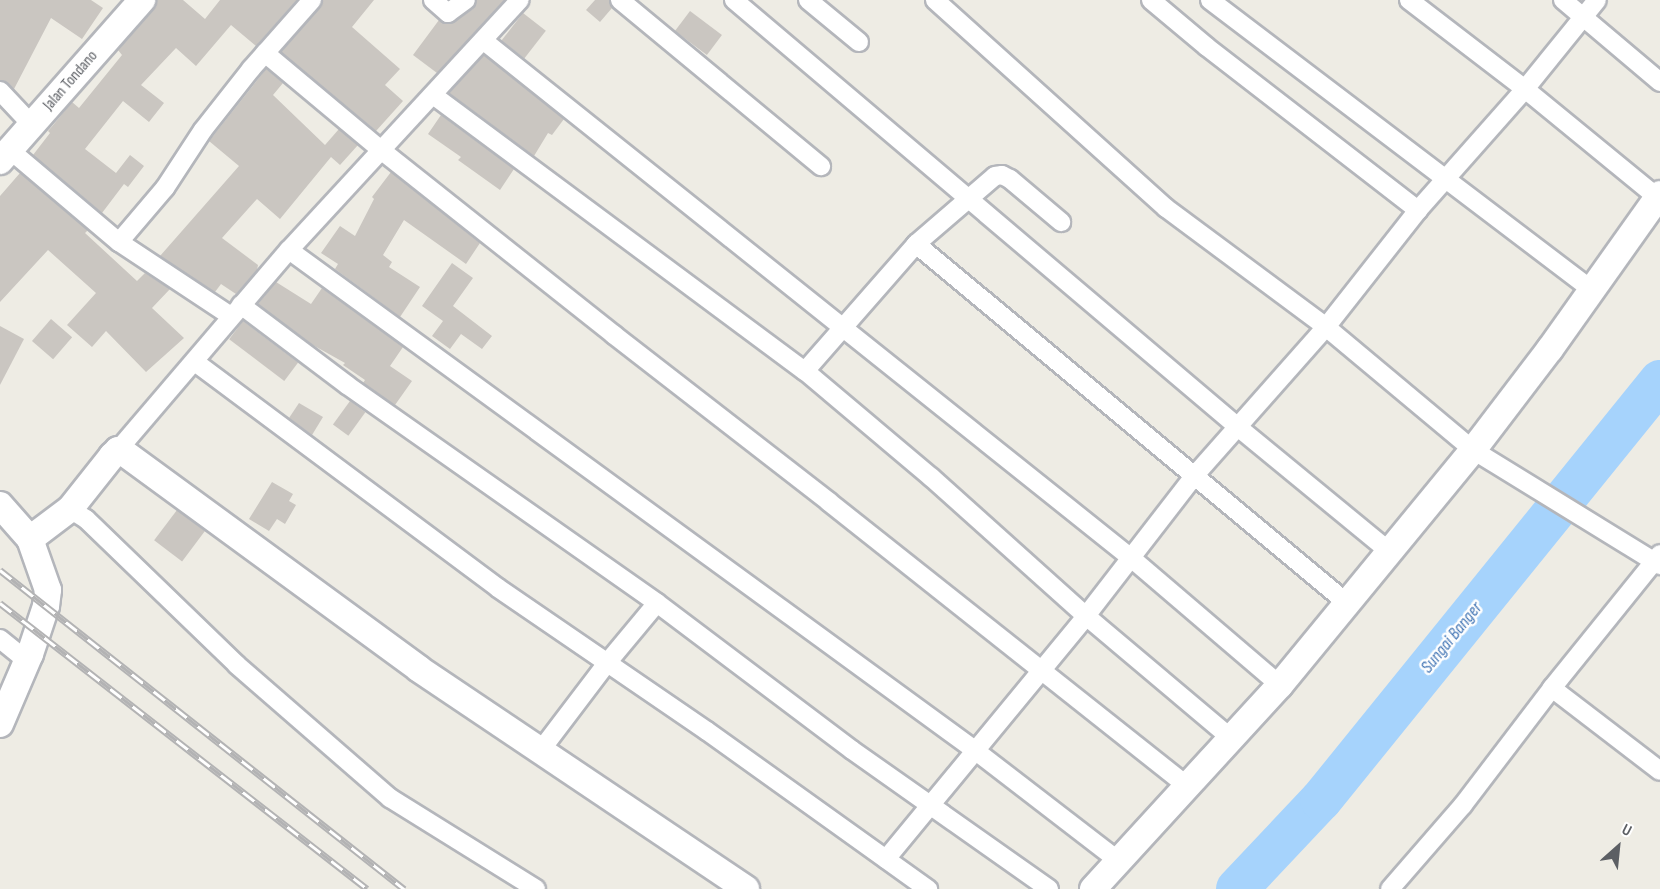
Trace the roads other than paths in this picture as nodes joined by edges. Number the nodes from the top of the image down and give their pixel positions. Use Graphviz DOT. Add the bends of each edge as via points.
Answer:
graph roads {
  1 [pos="142,0"];
  2 [pos="312,0"];
  3 [pos="432,0"];
  4 [pos="466,0"];
  5 [pos="520,0"];
  6 [pos="620,0"];
  7 [pos="734,0"];
  8 [pos="808,0"];
  9 [pos="935,0"];
  10 [pos="1151,0"];
  11 [pos="1210,0"];
  12 [pos="1409,0"];
  13 [pos="1563,0"];
  14 [pos="1597,0"];
  15 [pos="1583,14"];
  16 [pos="484,41"];
  17 [pos="859,42"];
  18 [pos="265,53"];
  19 [pos="1660,82"];
  20 [pos="1525,89"];
  21 [pos="0,91"];
  22 [pos="433,95"];
  23 [pos="32,125"];
  24 [pos="381,150"];
  25 [pos="5,155"];
  26 [pos="821,166"];
  27 [pos="1447,181"];
  28 [pos="1659,196"];
  29 [pos="968,197"];
  30 [pos="1418,210"];
  31 [pos="1061,222"];
  32 [pos="119,242"];
  33 [pos="916,244"];
  34 [pos="289,250"];
  35 [pos="1593,291"];
  36 [pos="236,310"];
  37 [pos="1326,327"];
  38 [pos="844,329"];
  39 [pos="195,362"];
  40 [pos="805,371"];
  41 [pos="1239,428"];
  42 [pos="118,450"];
  43 [pos="1480,455"];
  44 [pos="1195,475"];
  45 [pos="0,505"];
  46 [pos="50,524"];
  47 [pos="1390,552"];
  48 [pos="1130,557"];
  49 [pos="1655,559"];
  50 [pos="657,603"];
  51 [pos="1347,603"];
  52 [pos="1086,616"];
  53 [pos="0,639"];
  54 [pos="27,661"];
  55 [pos="607,663"];
  56 [pos="1041,669"];
  57 [pos="1280,685"];
  58 [pos="1552,688"];
  59 [pos="0,724"];
  60 [pos="1232,739"];
  61 [pos="541,750"];
  62 [pos="976,751"];
  63 [pos="1660,771"];
  64 [pos="1188,787"];
  65 [pos="930,805"];
  66 [pos="886,859"];
  67 [pos="1119,861"];
  68 [pos="536,889"];
  69 [pos="746,889"];
  70 [pos="928,889"];
  71 [pos="1049,889"];
  72 [pos="1093,889"];
  73 [pos="1390,889"];
  1 -- 23 [label="street, Jalan Tondano"];
  2 -- 18 [label="street"];
  3 -- 4 [label="street" via="448,13"];
  5 -- 16 [label="street"];
  6 -- 26 [label="street"];
  7 -- 29 [label="street"];
  8 -- 17 [label="street"];
  9 -- 37 [label="street" via="1166,208"];
  10 -- 30 [label="street" via="1216,55"];
  11 -- 27 [label="street"];
  12 -- 20 [label="street"];
  13 -- 15 [label="street"];
  14 -- 15 [label="street"];
  15 -- 19 [label="street"];
  15 -- 20 [label="street"];
  16 -- 22 [label="street"];
  16 -- 38 [label="street"];
  18 -- 24 [label="street"];
  18 -- 32 [label="street" via="203,130 165,188"];
  20 -- 27 [label="street"];
  20 -- 28 [label="street"];
  21 -- 23 [label="street"];
  22 -- 24 [label="street"];
  22 -- 40 [label="street"];
  23 -- 25 [label="street, Jalan Tondano"];
  24 -- 34 [label="street"];
  24 -- 56 [label="street"];
  25 -- 32 [label="street"];
  27 -- 30 [label="street"];
  27 -- 35 [label="street"];
  28 -- 35 [label="street"];
  29 -- 31 [label="street" via="1002,175"];
  29 -- 33 [label="street"];
  29 -- 41 [label="street"];
  30 -- 37 [label="street"];
  32 -- 36 [label="street"];
  33 -- 38 [label="street"];
  33 -- 44 [label="street"];
  34 -- 36 [label="street"];
  34 -- 62 [label="street"];
  35 -- 43 [label="street"];
  36 -- 39 [label="street"];
  36 -- 50 [label="street"];
  37 -- 41 [label="street"];
  37 -- 43 [label="street"];
  38 -- 40 [label="street"];
  38 -- 48 [label="street"];
  39 -- 42 [label="street"];
  39 -- 55 [label="street" via="498,588"];
  40 -- 52 [label="street"];
  41 -- 44 [label="street"];
  41 -- 47 [label="street"];
  42 -- 46 [label="street"];
  42 -- 61 [label="street" via="419,669"];
  43 -- 47 [label="street"];
  43 -- 49 [label="street"];
  44 -- 48 [label="street"];
  44 -- 51 [label="street"];
  45 -- 46 [label="street"];
  46 -- 54 [label="street" via="46,606"];
  46 -- 68 [label="street" via="86,519 237,665 390,798"];
  47 -- 51 [label="street"];
  48 -- 52 [label="street"];
  48 -- 57 [label="street"];
  49 -- 58 [label="street"];
  50 -- 55 [label="street"];
  50 -- 65 [label="street"];
  51 -- 57 [label="street"];
  52 -- 56 [label="street"];
  52 -- 60 [label="street"];
  53 -- 54 [label="street"];
  54 -- 59 [label="street"];
  55 -- 61 [label="street"];
  55 -- 66 [label="street"];
  56 -- 62 [label="street"];
  56 -- 64 [label="street"];
  57 -- 60 [label="street"];
  58 -- 63 [label="street"];
  58 -- 73 [label="street" via="1463,805"];
  60 -- 64 [label="street"];
  61 -- 69 [label="street"];
  62 -- 65 [label="street"];
  62 -- 67 [label="street"];
  64 -- 67 [label="street"];
  65 -- 66 [label="street"];
  65 -- 71 [label="street"];
  66 -- 70 [label="street"];
  67 -- 72 [label="street"];
}
